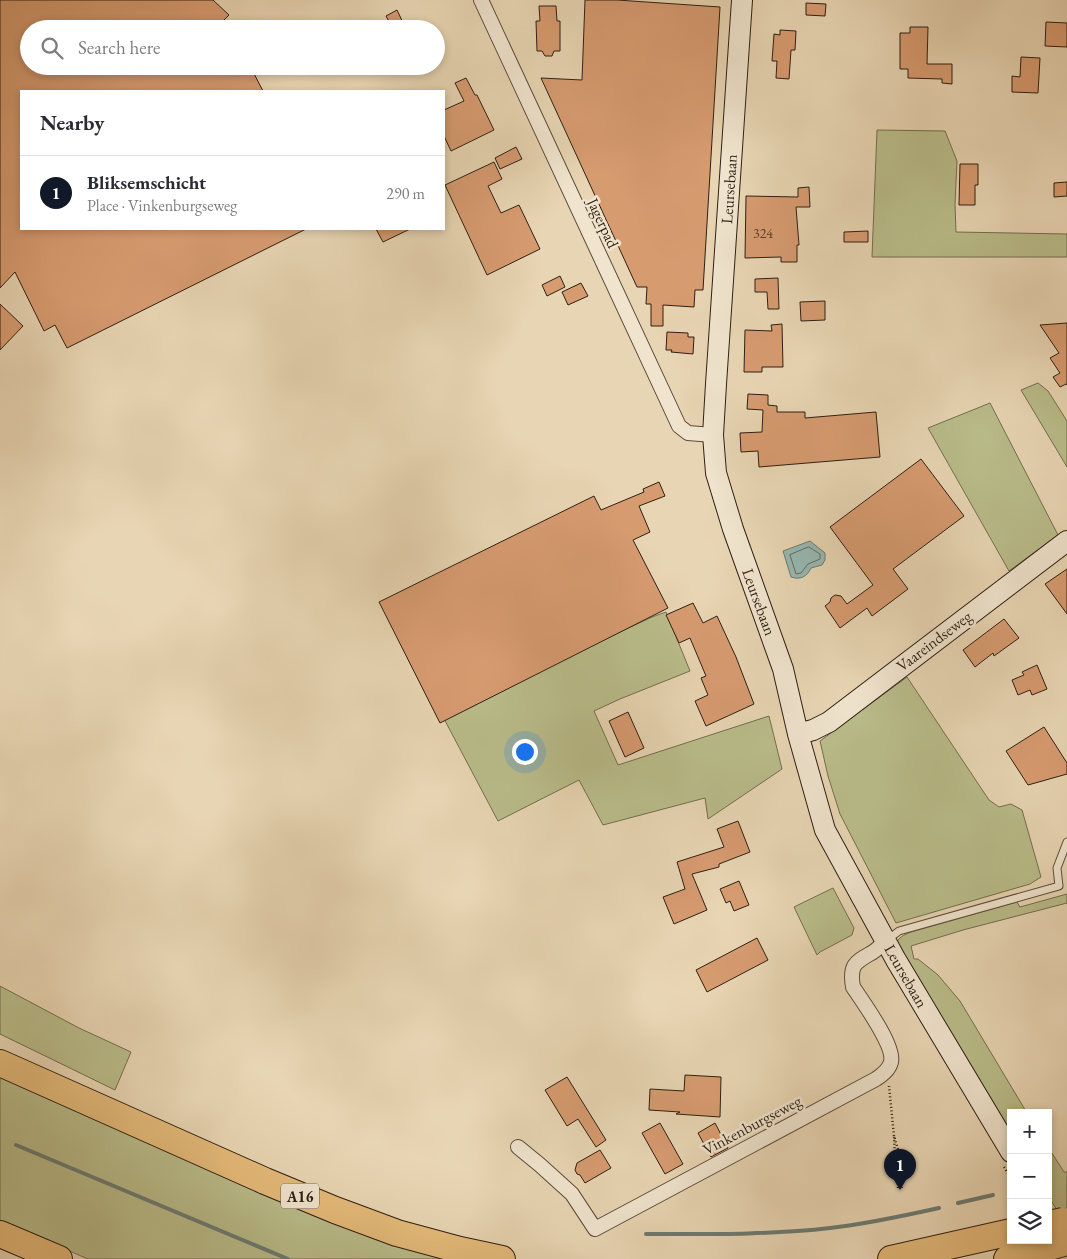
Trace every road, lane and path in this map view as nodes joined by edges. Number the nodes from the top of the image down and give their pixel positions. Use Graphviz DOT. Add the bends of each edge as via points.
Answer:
graph roads {
  1 [pos="481,0"];
  2 [pos="742,0"];
  3 [pos="713,435"];
  4 [pos="1067,541"];
  5 [pos="798,734"];
  6 [pos="1067,842"];
  7 [pos="885,941"];
  8 [pos="0,1063"];
  9 [pos="887,1070"];
  10 [pos="894,1136"];
  11 [pos="1007,1145"];
  12 [pos="518,1147"];
  13 [pos="895,1159"];
  14 [pos="900,1159"];
  15 [pos="900,1181"];
  16 [pos="900,1190"];
  17 [pos="1059,1225"];
  18 [pos="1007,1233"];
  19 [pos="0,1234"];
  20 [pos="1067,1247"];
  21 [pos="59,1259"];
  22 [pos="502,1259"];
  23 [pos="891,1259"];
  24 [pos="1007,1259"];
  1 -- 3 [label="street, Jagerpad" via="679,426 688,433"];
  2 -- 3 [label="street, Leursebaan"];
  3 -- 5 [label="street, Leursebaan" via="716,474 783,669"];
  4 -- 5 [label="street, Vaareindseweg" via="829,722"];
  5 -- 7 [label="street, Leursebaan" via="825,830"];
  6 -- 7 [label="lane" via="1057,868 1059,886 900,931"];
  7 -- 9 [label="street" via="875,951 859,959 851,976 853,987 890,1050 891,1063"];
  7 -- 11 [label="street, Leursebaan"];
  8 -- 22 [label="highway, A16" via="334,1210 397,1232"];
  9 -- 10 [label="path"];
  9 -- 12 [label="street, Vinkenburgseweg" via="876,1079 595,1229 572,1194"];
  10 -- 13 [label="path"];
  10 -- 14 [label="path"];
  13 -- 14 [label="path"];
  13 -- 15 [label="path"];
  14 -- 15 [label="path"];
  15 -- 16 [label="path" via="899,1168"];
  17 -- 20 [label="street"];
  17 -- 24 [label="highway, bridge" via="1032,1252"];
  18 -- 23 [label="highway"];
  19 -- 21 [label="highway"];
}
